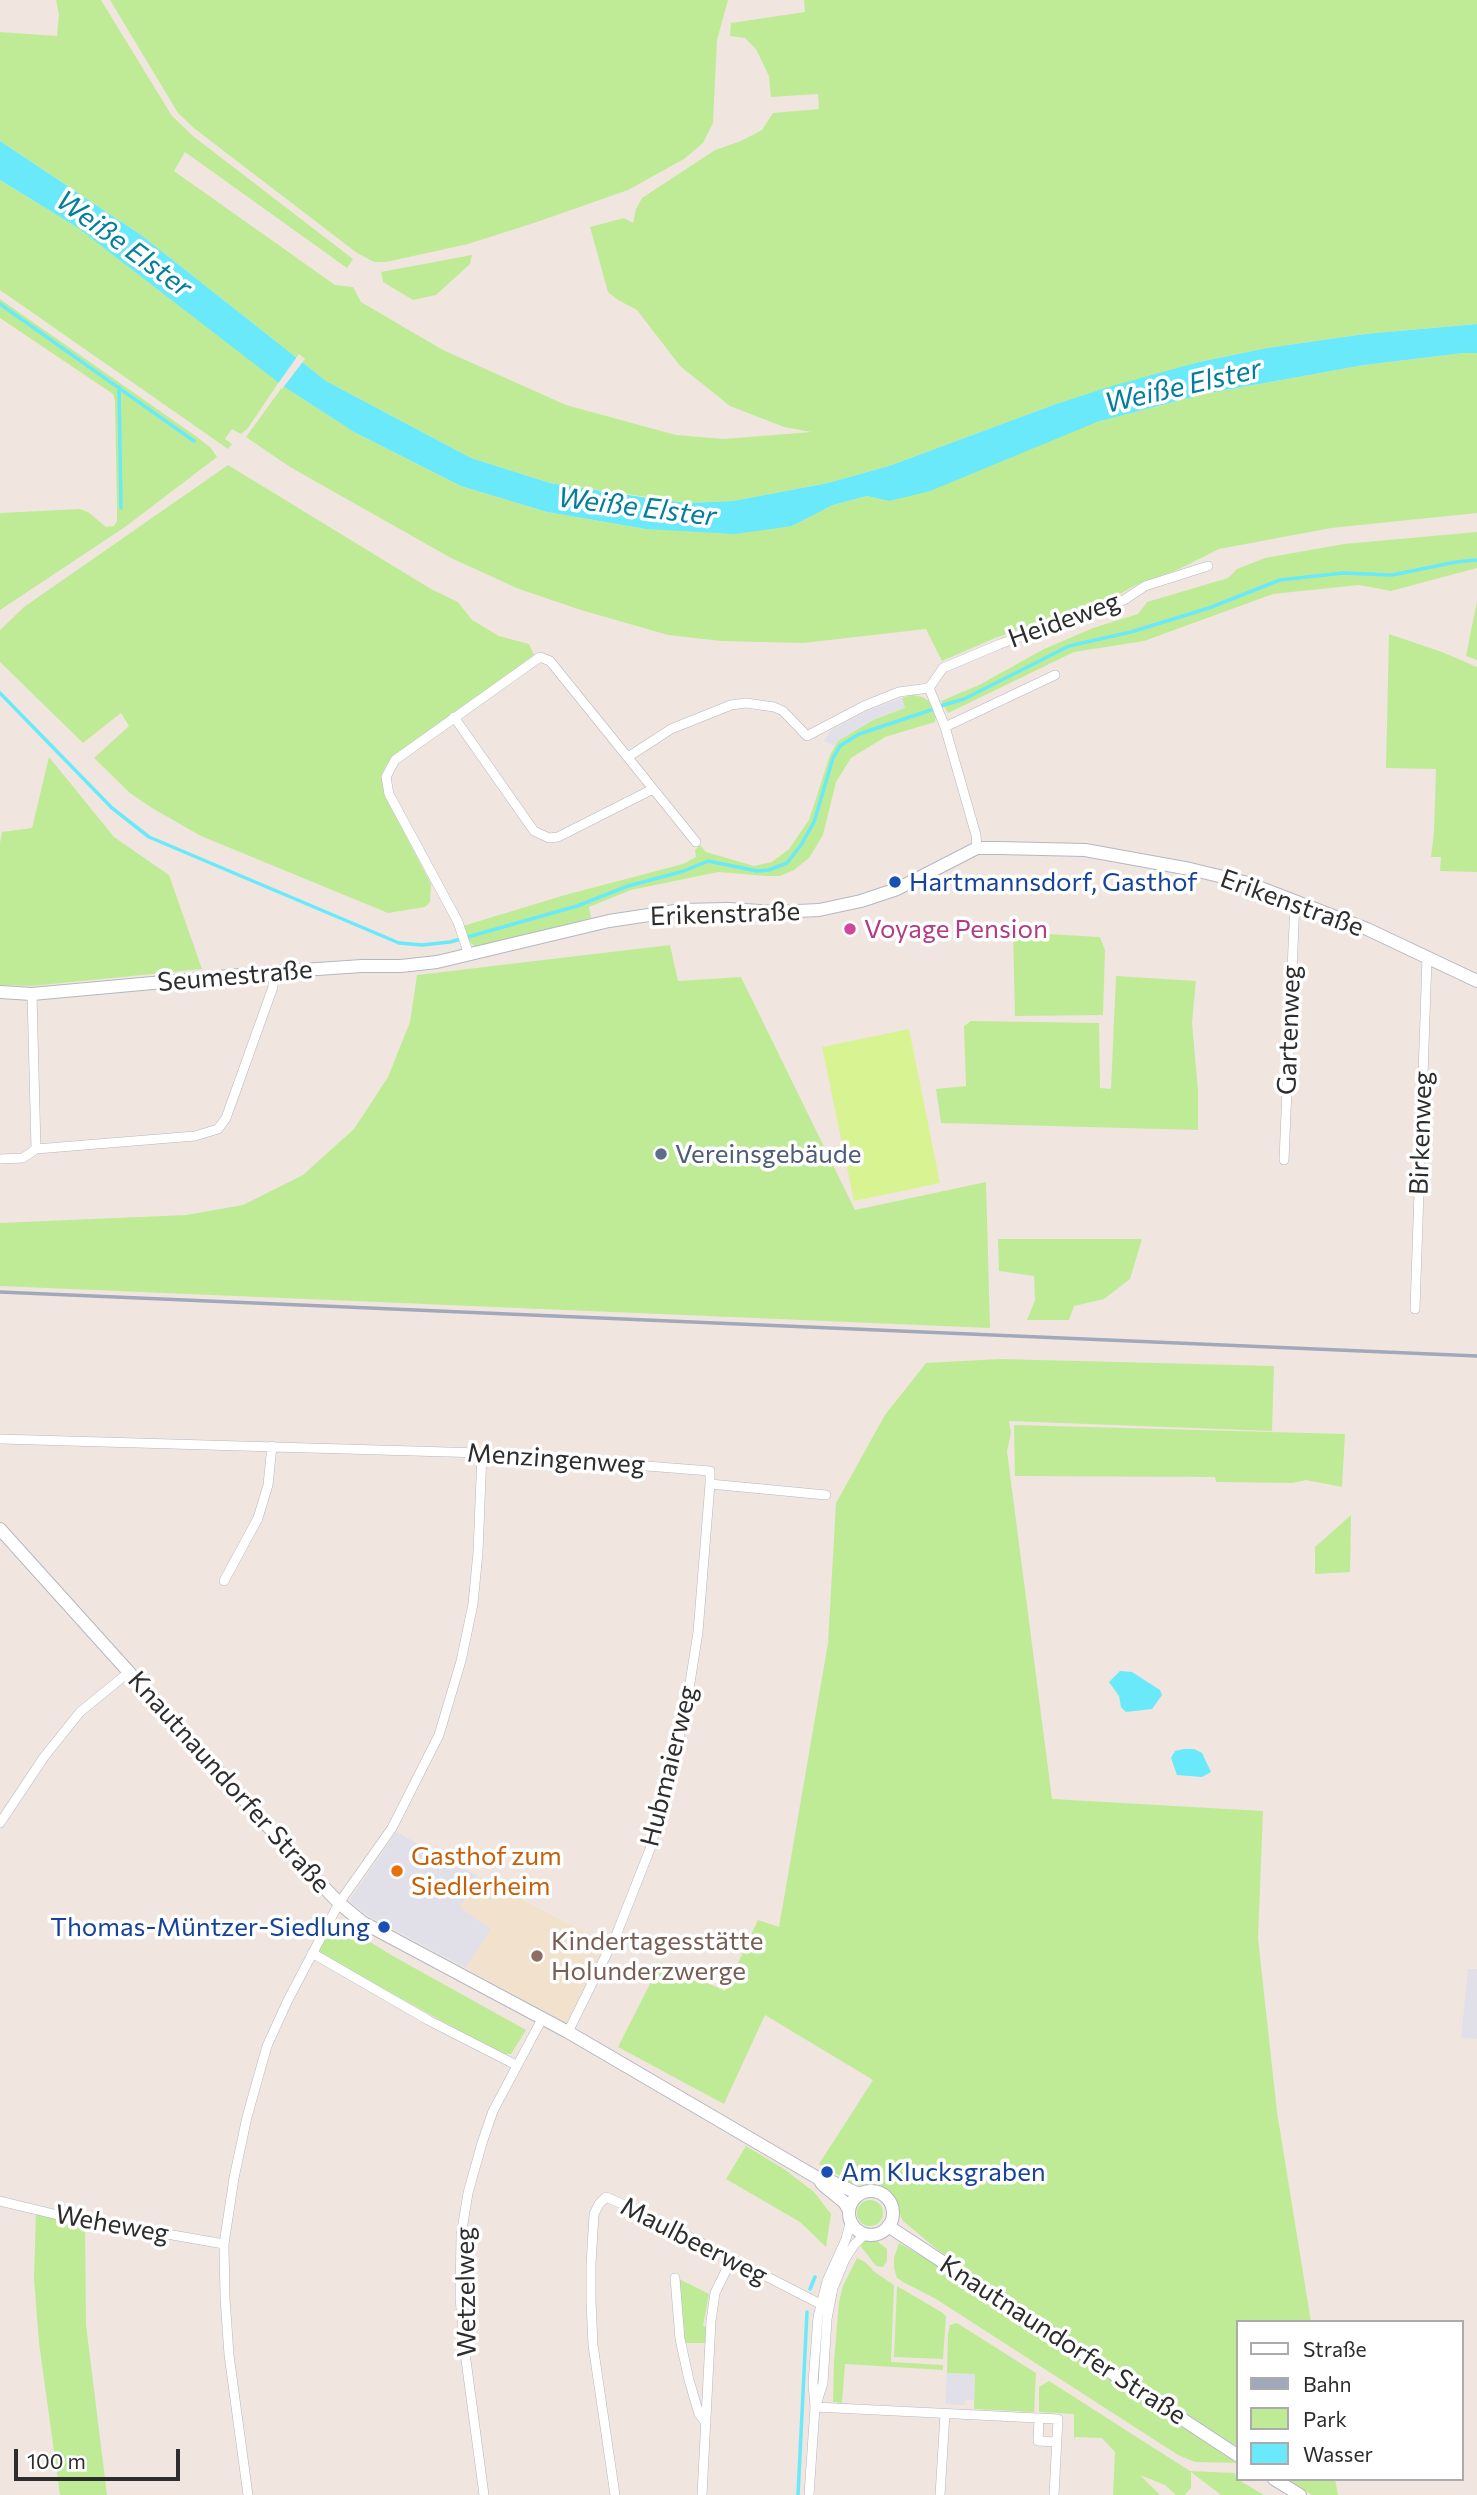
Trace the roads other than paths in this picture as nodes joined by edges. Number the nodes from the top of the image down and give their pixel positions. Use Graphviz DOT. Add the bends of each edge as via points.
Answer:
graph roads {
  1 [pos="1208,566"];
  2 [pos="1055,675"];
  3 [pos="929,688"];
  4 [pos="454,718"];
  5 [pos="945,727"];
  6 [pos="628,757"];
  7 [pos="653,789"];
  8 [pos="696,842"];
  9 [pos="977,848"];
  10 [pos="1295,900"];
  11 [pos="609,922"];
  12 [pos="467,949"];
  13 [pos="1427,958"];
  14 [pos="273,972"];
  15 [pos="1477,981"];
  16 [pos="0,992"];
  17 [pos="32,994"];
  18 [pos="36,1149"];
  19 [pos="0,1159"];
  20 [pos="1284,1160"];
  21 [pos="1415,1309"];
  22 [pos="0,1439"];
  23 [pos="272,1446"];
  24 [pos="482,1453"];
  25 [pos="710,1484"];
  26 [pos="826,1495"];
  27 [pos="0,1530"];
  28 [pos="224,1581"];
  29 [pos="129,1672"];
  30 [pos="0,1823"];
  31 [pos="339,1903"];
  32 [pos="312,1953"];
  33 [pos="542,2019"];
  34 [pos="568,2032"];
  35 [pos="516,2065"];
  36 [pos="819,2179"];
  37 [pos="859,2194"];
  38 [pos="0,2201"];
  39 [pos="850,2215"];
  40 [pos="888,2226"];
  41 [pos="870,2234"];
  42 [pos="224,2244"];
  43 [pos="732,2258"];
  44 [pos="675,2278"];
  45 [pos="824,2307"];
  46 [pos="815,2407"];
  47 [pos="944,2414"];
  48 [pos="1039,2418"];
  49 [pos="706,2423"];
  50 [pos="1056,2442"];
  51 [pos="1236,2454"];
  52 [pos="1277,2481"];
  53 [pos="248,2495"];
  54 [pos="484,2495"];
  55 [pos="615,2495"];
  56 [pos="702,2495"];
  57 [pos="809,2495"];
  58 [pos="940,2495"];
  59 [pos="1054,2495"];
  60 [pos="1300,2495"];
  1 -- 3 [label="street, Heideweg" via="1145,586 1124,600 943,668"];
  2 -- 5 [label="street, Heideweg"];
  3 -- 5 [label="street"];
  3 -- 6 [label="street" via="899,692 807,736 774,707 731,705 671,729"];
  4 -- 6 [label="street" via="540,657 550,661"];
  4 -- 7 [label="street" via="534,831 549,838"];
  4 -- 12 [label="street" via="395,760 386,777 389,794 461,929"];
  5 -- 9 [label="street"];
  6 -- 7 [label="street"];
  7 -- 8 [label="street"];
  9 -- 10 [label="main road, Erikenstraße" via="1108,853 1248,883"];
  9 -- 11 [label="main road, Erikenstraße" via="897,889 820,910 682,910"];
  10 -- 13 [label="main road, Erikenstraße"];
  10 -- 20 [label="street, Gartenweg"];
  11 -- 12 [label="main road, Seumestraße"];
  12 -- 14 [label="main road, Seumestraße" via="437,962"];
  13 -- 15 [label="main road, Erikenstraße"];
  13 -- 21 [label="street, Birkenweg"];
  14 -- 17 [label="main road, Seumestraße"];
  14 -- 18 [label="street" via="273,987 218,1129 195,1136"];
  16 -- 17 [label="main road, Seumestraße"];
  17 -- 18 [label="street"];
  18 -- 19 [label="street" via="23,1158"];
  22 -- 23 [label="street, Menzingenweg"];
  23 -- 24 [label="street, Menzingenweg"];
  23 -- 28 [label="street" via="268,1485 258,1518"];
  24 -- 25 [label="street, Menzingenweg" via="710,1471"];
  24 -- 31 [label="street" via="472,1604 439,1735 392,1828"];
  25 -- 26 [label="street, Menzingenweg"];
  25 -- 34 [label="street, Hubmaierweg" via="698,1632 674,1762 650,1849 617,1933"];
  27 -- 29 [label="main road, Knautnaundorfer Straße"];
  29 -- 30 [label="street" via="80,1712"];
  29 -- 31 [label="main road, Knautnaundorfer Straße"];
  31 -- 32 [label="street"];
  31 -- 33 [label="main road, Knautnaundorfer Straße" via="362,1922"];
  32 -- 35 [label="street"];
  32 -- 42 [label="street" via="267,2046 247,2116"];
  33 -- 34 [label="main road, Knautnaundorfer Straße"];
  33 -- 35 [label="street, Wetzelweg"];
  34 -- 36 [label="main road, Knautnaundorfer Straße"];
  35 -- 54 [label="street, Wetzelweg" via="482,2143 461,2236 461,2310"];
  36 -- 37 [label="main road, Knautnaundorfer Straße"];
  36 -- 39 [label="main road, Knautnaundorfer Straße" via="844,2202"];
  37 -- 39 [label="main road"];
  37 -- 40 [label="main road" via="873,2191 887,2198 893,2215"];
  38 -- 42 [label="street, Weheweg"];
  39 -- 41 [label="main road" via="859,2231"];
  39 -- 45 [label="street" via="846,2239 827,2281"];
  40 -- 41 [label="main road"];
  40 -- 51 [label="main road, Knautnaundorfer Straße"];
  41 -- 45 [label="street" via="859,2239 845,2259"];
  42 -- 53 [label="street" via="229,2355"];
  43 -- 45 [label="street, Maulbeerweg"];
  43 -- 49 [label="street" via="715,2293 712,2311"];
  43 -- 55 [label="street, Maulbeerweg" via="617,2200 606,2197 594,2214 593,2345"];
  44 -- 49 [label="street" via="680,2339 699,2414"];
  45 -- 46 [label="street" via="823,2383"];
  46 -- 47 [label="street"];
  46 -- 57 [label="street"];
  47 -- 48 [label="street"];
  47 -- 58 [label="street"];
  48 -- 50 [label="street" via="1038,2441"];
  48 -- 50 [label="street" via="1058,2418"];
  49 -- 56 [label="street"];
  50 -- 59 [label="street"];
  52 -- 60 [label="main road"];
}
